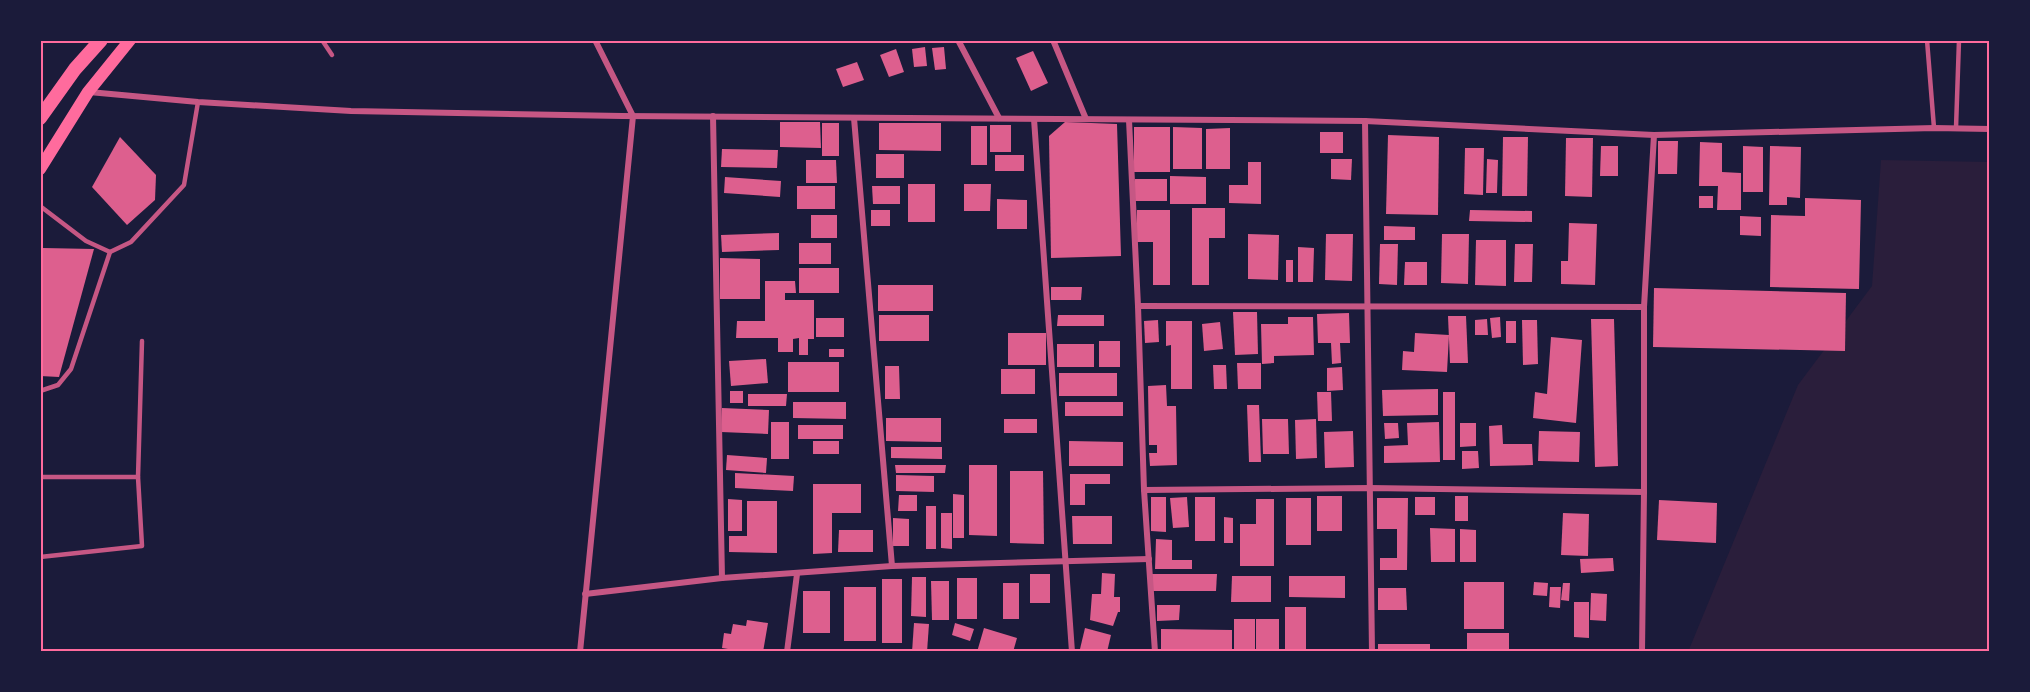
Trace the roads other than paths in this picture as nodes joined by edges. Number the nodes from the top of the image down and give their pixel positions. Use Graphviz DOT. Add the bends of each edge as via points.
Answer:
graph roads {
  1 [pos="89,40"];
  2 [pos="101,40"];
  3 [pos="130,40"];
  4 [pos="322,40"];
  5 [pos="595,40"];
  6 [pos="958,40"];
  7 [pos="1053,40"];
  8 [pos="1927,40"];
  9 [pos="1959,40"];
  10 [pos="332,55"];
  11 [pos="75,69"];
  12 [pos="88,92"];
  13 [pos="198,102"];
  14 [pos="633,116"];
  15 [pos="713,116"];
  16 [pos="40,118"];
  17 [pos="854,118"];
  18 [pos="999,118"];
  19 [pos="1034,119"];
  20 [pos="1086,119"];
  21 [pos="1130,120"];
  22 [pos="1365,121"];
  23 [pos="1934,128"];
  24 [pos="1956,128"];
  25 [pos="1989,129"];
  26 [pos="1654,135"];
  27 [pos="40,169"];
  28 [pos="40,206"];
  29 [pos="110,252"];
  30 [pos="1138,306"];
  31 [pos="1367,306"];
  32 [pos="1644,307"];
  33 [pos="142,341"];
  34 [pos="40,391"];
  35 [pos="40,477"];
  36 [pos="138,477"];
  37 [pos="1370,488"];
  38 [pos="1144,490"];
  39 [pos="1644,492"];
  40 [pos="40,557"];
  41 [pos="1149,559"];
  42 [pos="1065,561"];
  43 [pos="892,567"];
  44 [pos="797,574"];
  45 [pos="722,578"];
  46 [pos="585,594"];
  47 [pos="580,651"];
  48 [pos="787,651"];
  49 [pos="1072,651"];
  50 [pos="1155,651"];
  51 [pos="1372,651"];
  52 [pos="1642,651"];
  1 -- 11 [label="highway"];
  2 -- 11 [label="highway"];
  3 -- 12 [label="main road"];
  4 -- 10 [label="lane"];
  5 -- 14 [label="street"];
  6 -- 18 [label="street"];
  7 -- 20 [label="street"];
  8 -- 23 [label="lane"];
  9 -- 24 [label="lane"];
  11 -- 16 [label="highway"];
  12 -- 13 [label="street"];
  12 -- 27 [label="main road"];
  13 -- 14 [label="street" via="351,111"];
  13 -- 29 [label="lane" via="184,185 131,242"];
  14 -- 15 [label="street"];
  14 -- 46 [label="street"];
  15 -- 17 [label="street"];
  15 -- 45 [label="street"];
  17 -- 18 [label="street"];
  17 -- 43 [label="street"];
  18 -- 19 [label="street"];
  19 -- 20 [label="street"];
  19 -- 42 [label="street"];
  20 -- 21 [label="street"];
  21 -- 22 [label="street"];
  21 -- 30 [label="street"];
  22 -- 26 [label="street"];
  22 -- 31 [label="street"];
  23 -- 24 [label="street"];
  23 -- 26 [label="street"];
  24 -- 25 [label="street"];
  26 -- 32 [label="street"];
  28 -- 29 [label="lane" via="86,241"];
  29 -- 34 [label="lane" via="71,369 58,385"];
  30 -- 31 [label="street"];
  30 -- 38 [label="street"];
  31 -- 32 [label="street"];
  31 -- 37 [label="street"];
  32 -- 39 [label="street"];
  33 -- 36 [label="lane"];
  35 -- 36 [label="lane"];
  36 -- 40 [label="lane" via="142,546"];
  37 -- 38 [label="street"];
  37 -- 39 [label="street"];
  37 -- 51 [label="street"];
  38 -- 41 [label="street"];
  39 -- 52 [label="street"];
  41 -- 42 [label="street"];
  41 -- 50 [label="street"];
  42 -- 43 [label="street"];
  42 -- 49 [label="street"];
  43 -- 44 [label="street"];
  44 -- 45 [label="street"];
  44 -- 48 [label="street"];
  45 -- 46 [label="street"];
  46 -- 47 [label="street"];
}
